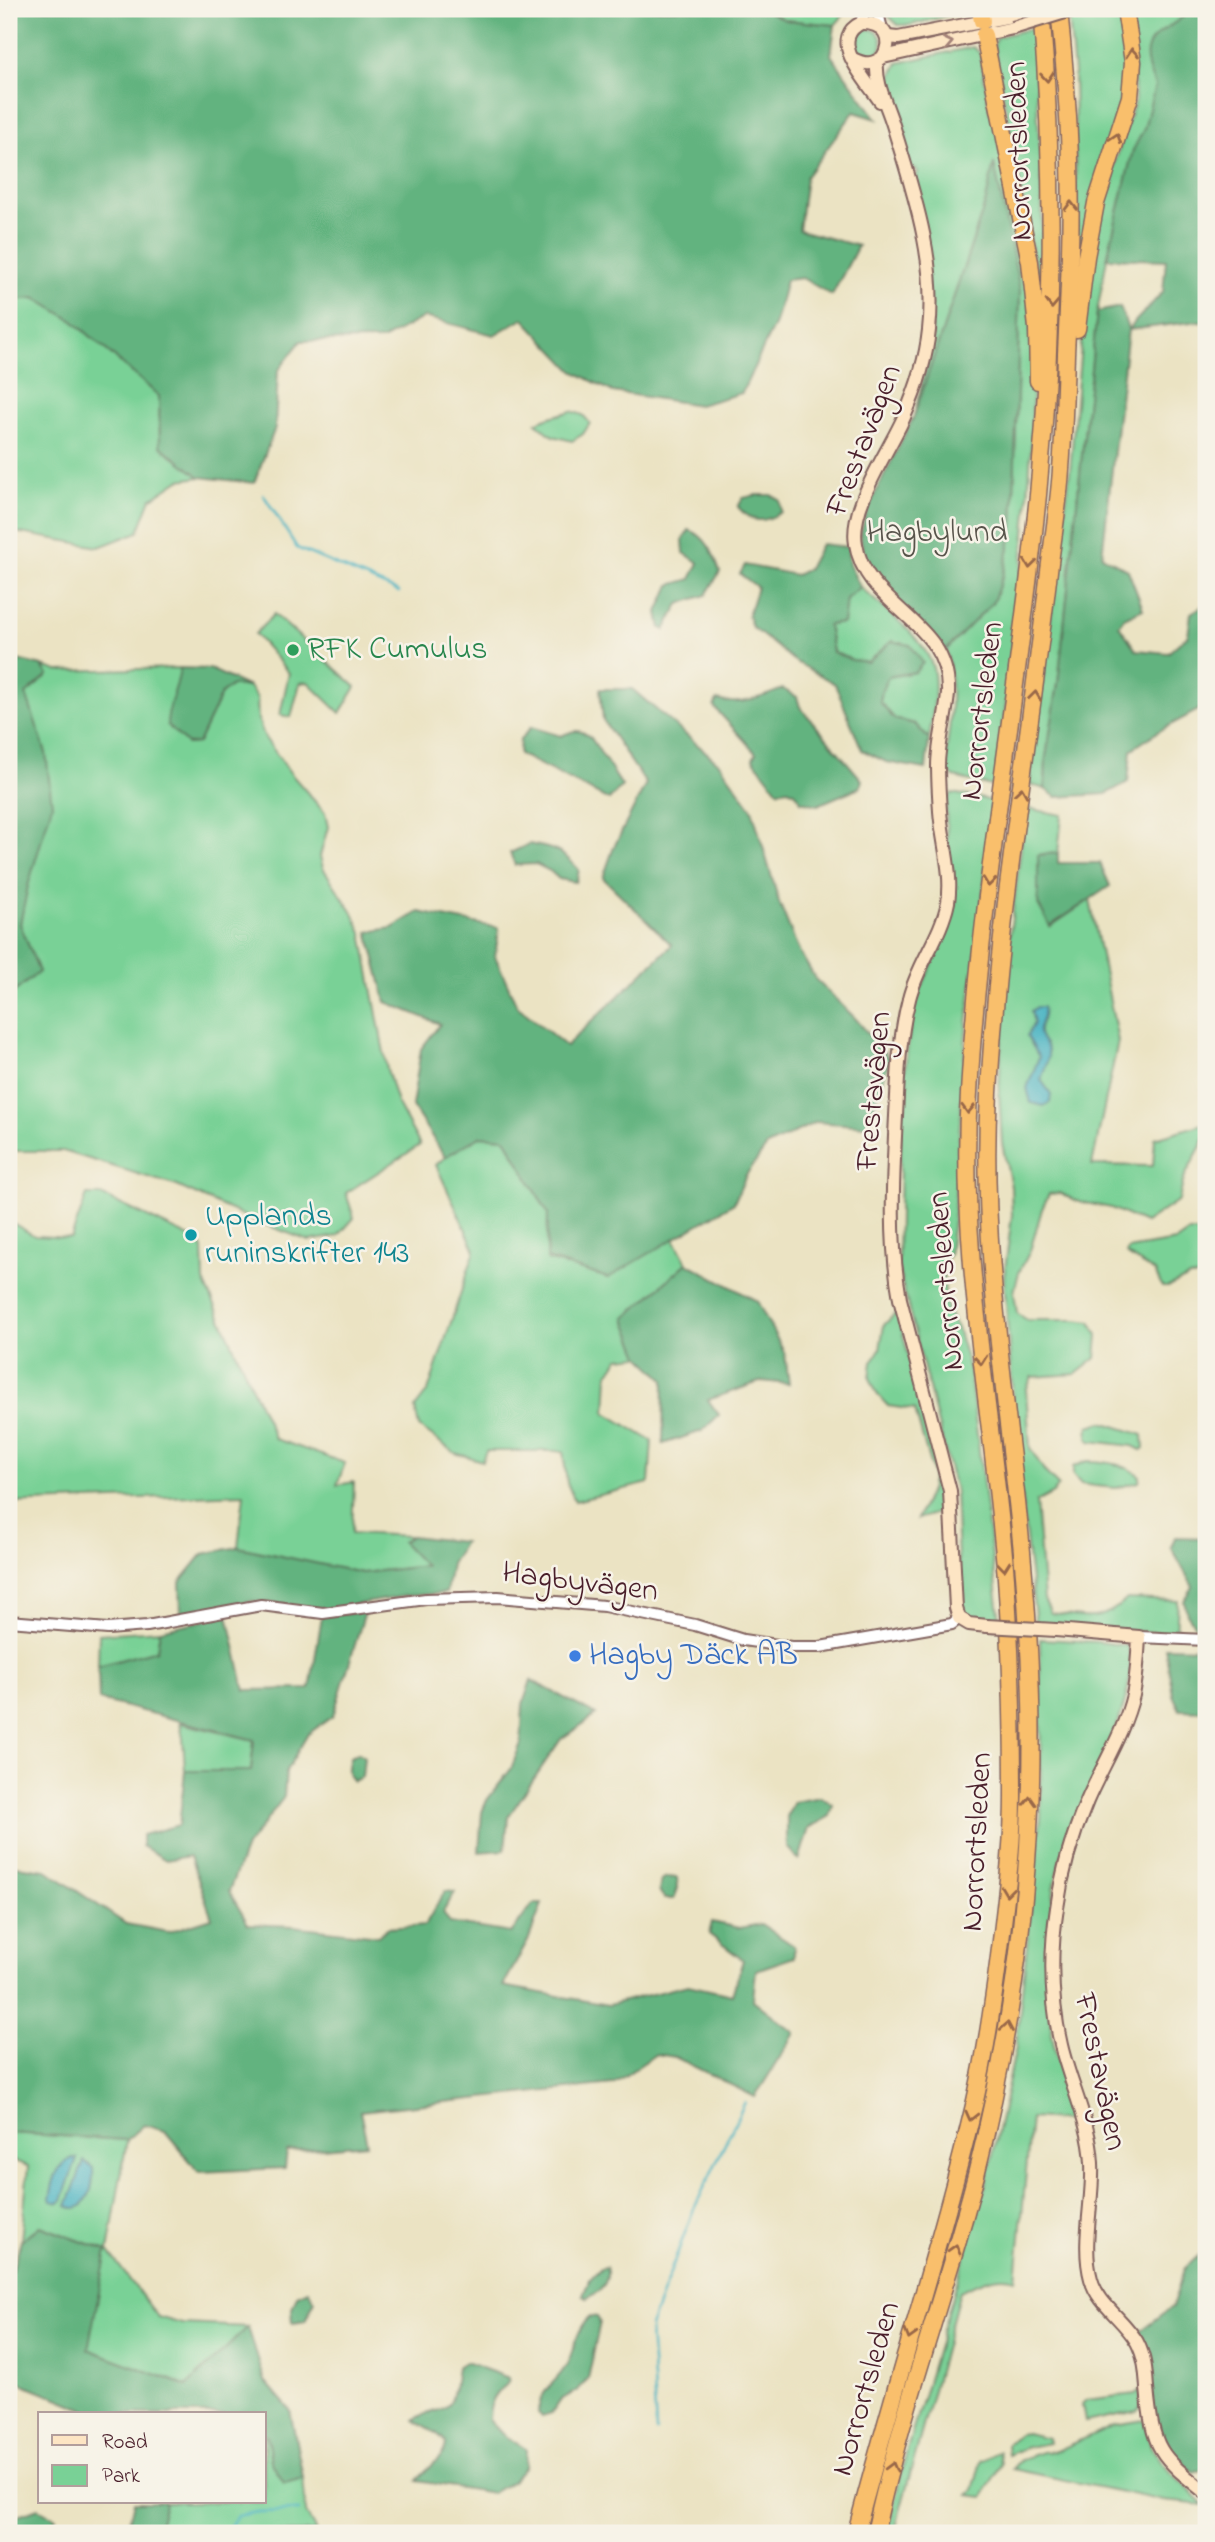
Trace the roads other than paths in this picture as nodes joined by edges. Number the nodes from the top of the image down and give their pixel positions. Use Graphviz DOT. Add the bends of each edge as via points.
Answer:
graph roads {
  1 [pos="865,9"];
  2 [pos="877,9"];
  3 [pos="1038,9"];
  4 [pos="1059,9"];
  5 [pos="1076,9"];
  6 [pos="1125,9"];
  7 [pos="982,22"];
  8 [pos="1012,22"];
  9 [pos="861,23"];
  10 [pos="885,33"];
  11 [pos="880,59"];
  12 [pos="853,60"];
  13 [pos="891,119"];
  14 [pos="1061,470"];
  15 [pos="1038,496"];
  16 [pos="959,1618"];
  17 [pos="9,1621"];
  18 [pos="1139,1637"];
  19 [pos="1206,1640"];
  20 [pos="1206,2493"];
  21 [pos="856,2533"];
  22 [pos="875,2533"];
  1 -- 9 [label="street"];
  2 -- 10 [label="street, Frestavägen"];
  3 -- 8 [label="main road"];
  3 -- 15 [label="highway, Norrortsleden, one-way" via="1048,89 1052,235 1050,339"];
  14 -- 4 [label="highway, Norrortsleden, one-way" via="1071,234"];
  5 -- 8 [label="main road, bridge"];
  14 -- 6 [label="highway, one-way" via="1086,257 1097,203 1130,97 1133,62"];
  7 -- 8 [label="main road"];
  7 -- 10 [label="main road" via="898,38"];
  11 -- 7 [label="main road, one-way"];
  7 -- 15 [label="highway" via="1030,262 1037,328"];
  9 -- 10 [label="main road" via="876,24"];
  9 -- 12 [label="main road" via="847,39"];
  10 -- 11 [label="main road, Frestavägen" via="888,44"];
  11 -- 12 [label="main road" via="869,64"];
  11 -- 13 [label="main road, Frestavägen" via="877,73"];
  12 -- 13 [label="main road, Frestavägen"];
  13 -- 16 [label="main road, Frestavägen" via="928,259 929,330 912,397 861,504 855,542 870,580 927,634 944,659 947,677 938,763 949,898 920,967 903,1026 893,1234 900,1299 950,1491"];
  22 -- 14 [label="highway, Norrortsleden, one-way" via="991,2108 1009,2022 1028,1862 1032,1749 1028,1634 1004,1405 987,1150 995,1003"];
  15 -- 21 [label="highway, Norrortsleden, one-way" via="976,999 966,1149 968,1227 1006,1578 1013,1801 1010,1861 976,2094"];
  16 -- 17 [label="street, Hagbyvägen" via="952,1624 820,1647 743,1640 604,1606 498,1597 426,1599 323,1613 261,1605 108,1629"];
  16 -- 18 [label="main road, bridge" via="968,1624"];
  18 -- 19 [label="street"];
  18 -- 20 [label="main road, Frestavägen" via="1137,1671 1126,1716 1083,1810 1064,1871 1055,1920 1053,1979 1061,2045 1092,2161 1091,2279 1099,2298 1138,2344 1153,2434 1160,2450"];
}
